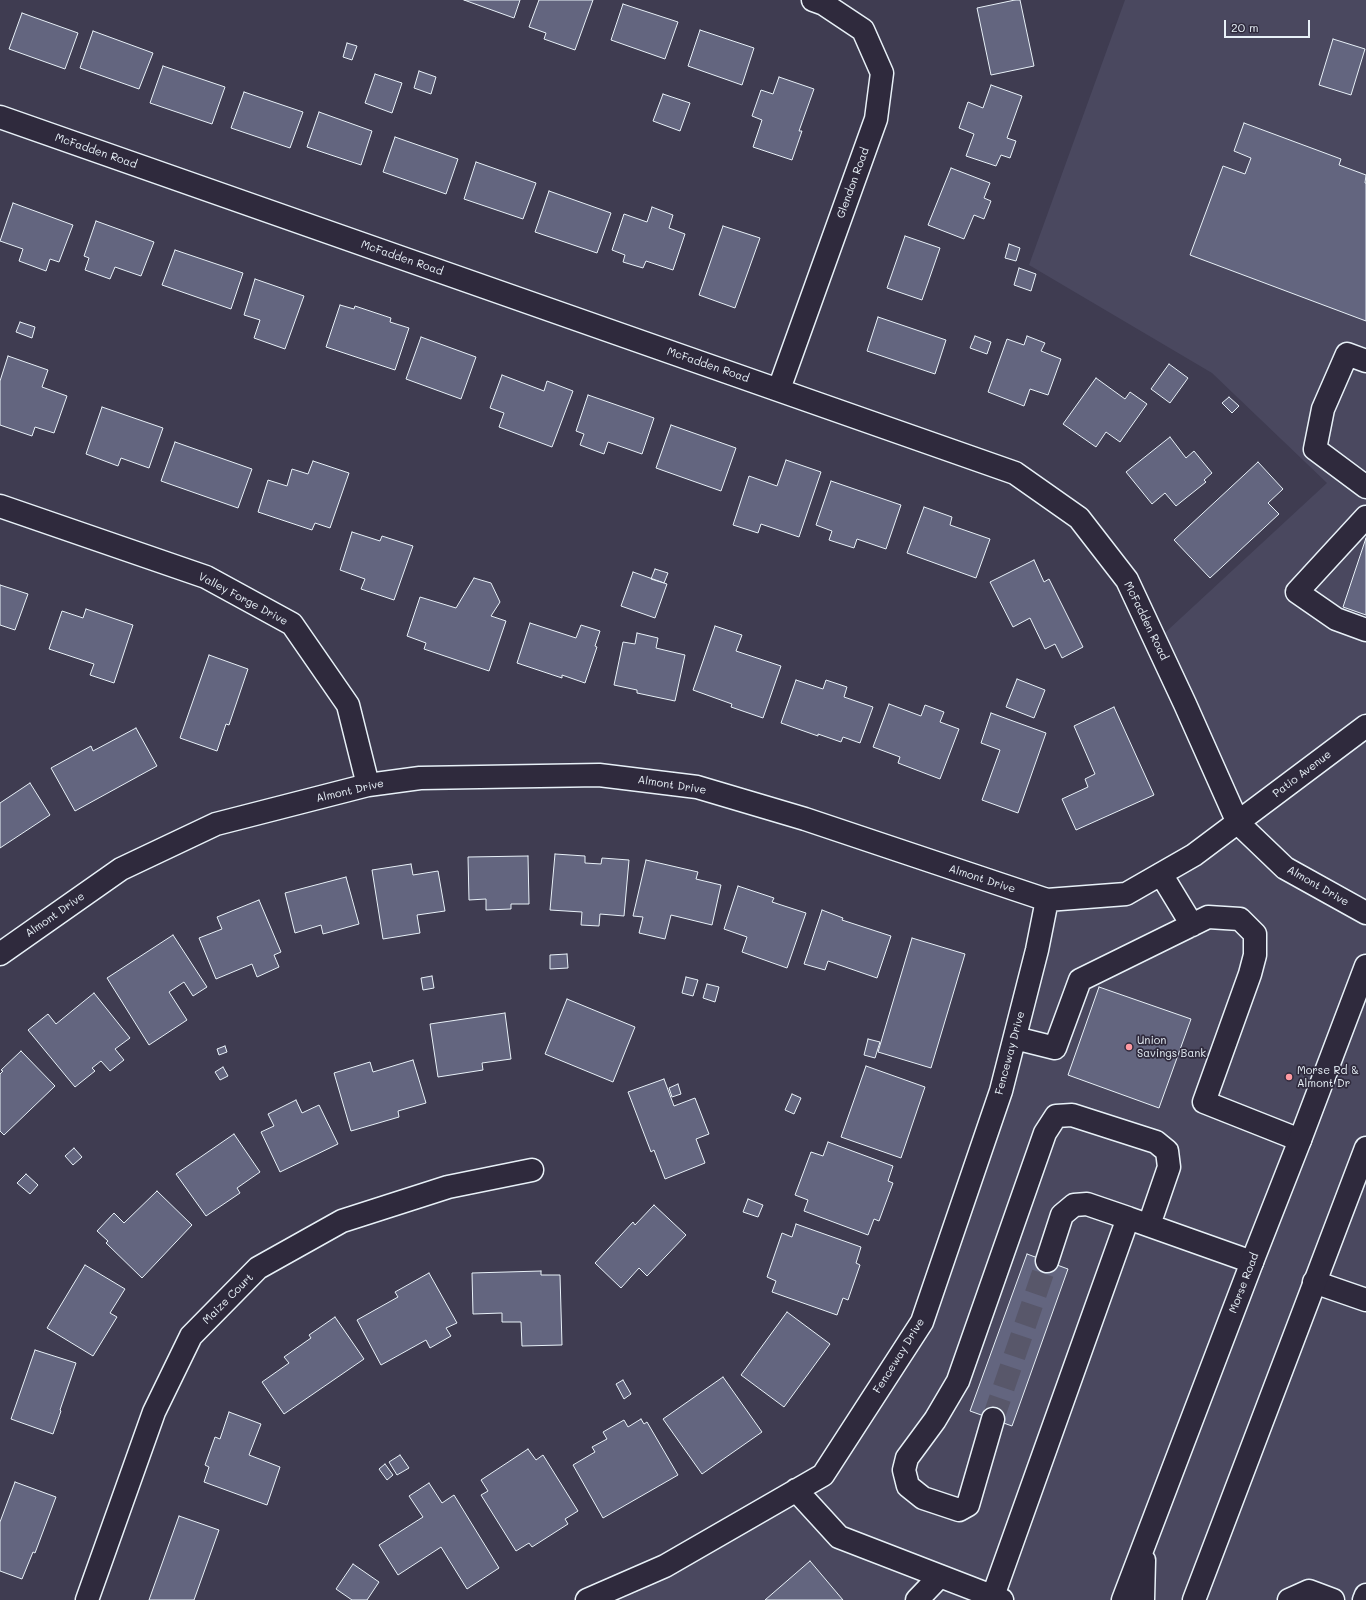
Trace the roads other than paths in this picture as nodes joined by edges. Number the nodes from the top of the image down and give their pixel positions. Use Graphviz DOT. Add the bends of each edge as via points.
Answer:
graph roads {
  1 [pos="813,0"];
  2 [pos="0,118"];
  3 [pos="1366,361"];
  4 [pos="779,389"];
  5 [pos="1366,487"];
  6 [pos="0,506"];
  7 [pos="1366,517"];
  8 [pos="1366,630"];
  9 [pos="1366,726"];
  10 [pos="368,785"];
  11 [pos="1238,823"];
  12 [pos="1161,874"];
  13 [pos="1047,900"];
  14 [pos="1366,913"];
  15 [pos="1192,925"];
  16 [pos="0,954"];
  17 [pos="1366,966"];
  18 [pos="1015,1038"];
  19 [pos="1300,1140"];
  20 [pos="1366,1148"];
  21 [pos="532,1170"];
  22 [pos="1128,1218"];
  23 [pos="1149,1225"];
  24 [pos="1047,1261"];
  25 [pos="1252,1262"];
  26 [pos="1314,1282"];
  27 [pos="1366,1300"];
  28 [pos="993,1420"];
  29 [pos="796,1490"];
  30 [pos="1144,1545"];
  31 [pos="940,1576"];
  32 [pos="1366,1595"];
  33 [pos="998,1598"];
  34 [pos="87,1600"];
  35 [pos="587,1600"];
  36 [pos="917,1600"];
  37 [pos="1123,1600"];
  38 [pos="1143,1600"];
  39 [pos="1194,1600"];
  40 [pos="1289,1600"];
  41 [pos="1332,1600"];
  42 [pos="1364,1600"];
  1 -- 4 [label="street, Glendon Road" via="824,4 863,30 882,73 876,119"];
  2 -- 4 [label="street, McFadden Road"];
  3 -- 5 [label="street" via="1347,354 1322,409 1315,450"];
  4 -- 11 [label="street, McFadden Road" via="1015,473 1079,518 1127,580"];
  6 -- 10 [label="street, Valley Forge Drive" via="206,577 292,624 348,705"];
  7 -- 8 [label="street" via="1296,592 1336,619"];
  9 -- 11 [label="street, Patio Avenue"];
  10 -- 13 [label="street, Almont Drive" via="420,778 599,775 697,787 805,819"];
  10 -- 16 [label="street, Almont Drive" via="216,824 121,869"];
  11 -- 12 [label="street, Almont Drive" via="1194,855"];
  11 -- 14 [label="street, Almont Drive" via="1285,868"];
  12 -- 13 [label="street, Almont Drive" via="1126,894"];
  12 -- 15 [label="street"];
  13 -- 18 [label="street, Fenceway Drive"];
  15 -- 18 [label="street" via="1080,980 1054,1048"];
  15 -- 19 [label="street" via="1208,918 1240,920 1255,934 1255,955 1250,974 1204,1102"];
  17 -- 19 [label="street, Morse Road"];
  18 -- 29 [label="street, Fenceway Drive" via="1001,1091 922,1322 823,1475"];
  19 -- 25 [label="street, Morse Road"];
  20 -- 26 [label="street"];
  21 -- 34 [label="street, Maize Court" via="448,1188 342,1220 258,1268 191,1336 154,1412"];
  22 -- 23 [label="street"];
  22 -- 24 [label="street" via="1087,1204 1074,1205 1062,1215"];
  22 -- 33 [label="street"];
  23 -- 25 [label="street"];
  23 -- 28 [label="street" via="1169,1167 1167,1151 1156,1142 1072,1115 1056,1116 1045,1133 958,1381 907,1458 904,1470 908,1486 923,1498 959,1510 968,1505"];
  25 -- 30 [label="street, Morse Road"];
  26 -- 27 [label="street"];
  26 -- 39 [label="street"];
  29 -- 31 [label="street" via="838,1537"];
  29 -- 35 [label="street, Fenceway Drive" via="665,1566"];
  30 -- 37 [label="street, Morse Road"];
  30 -- 38 [label="street"];
  31 -- 33 [label="street"];
  31 -- 36 [label="street"];
  32 -- 42 [label="street"];
  40 -- 41 [label="street" via="1309,1591"];
}
